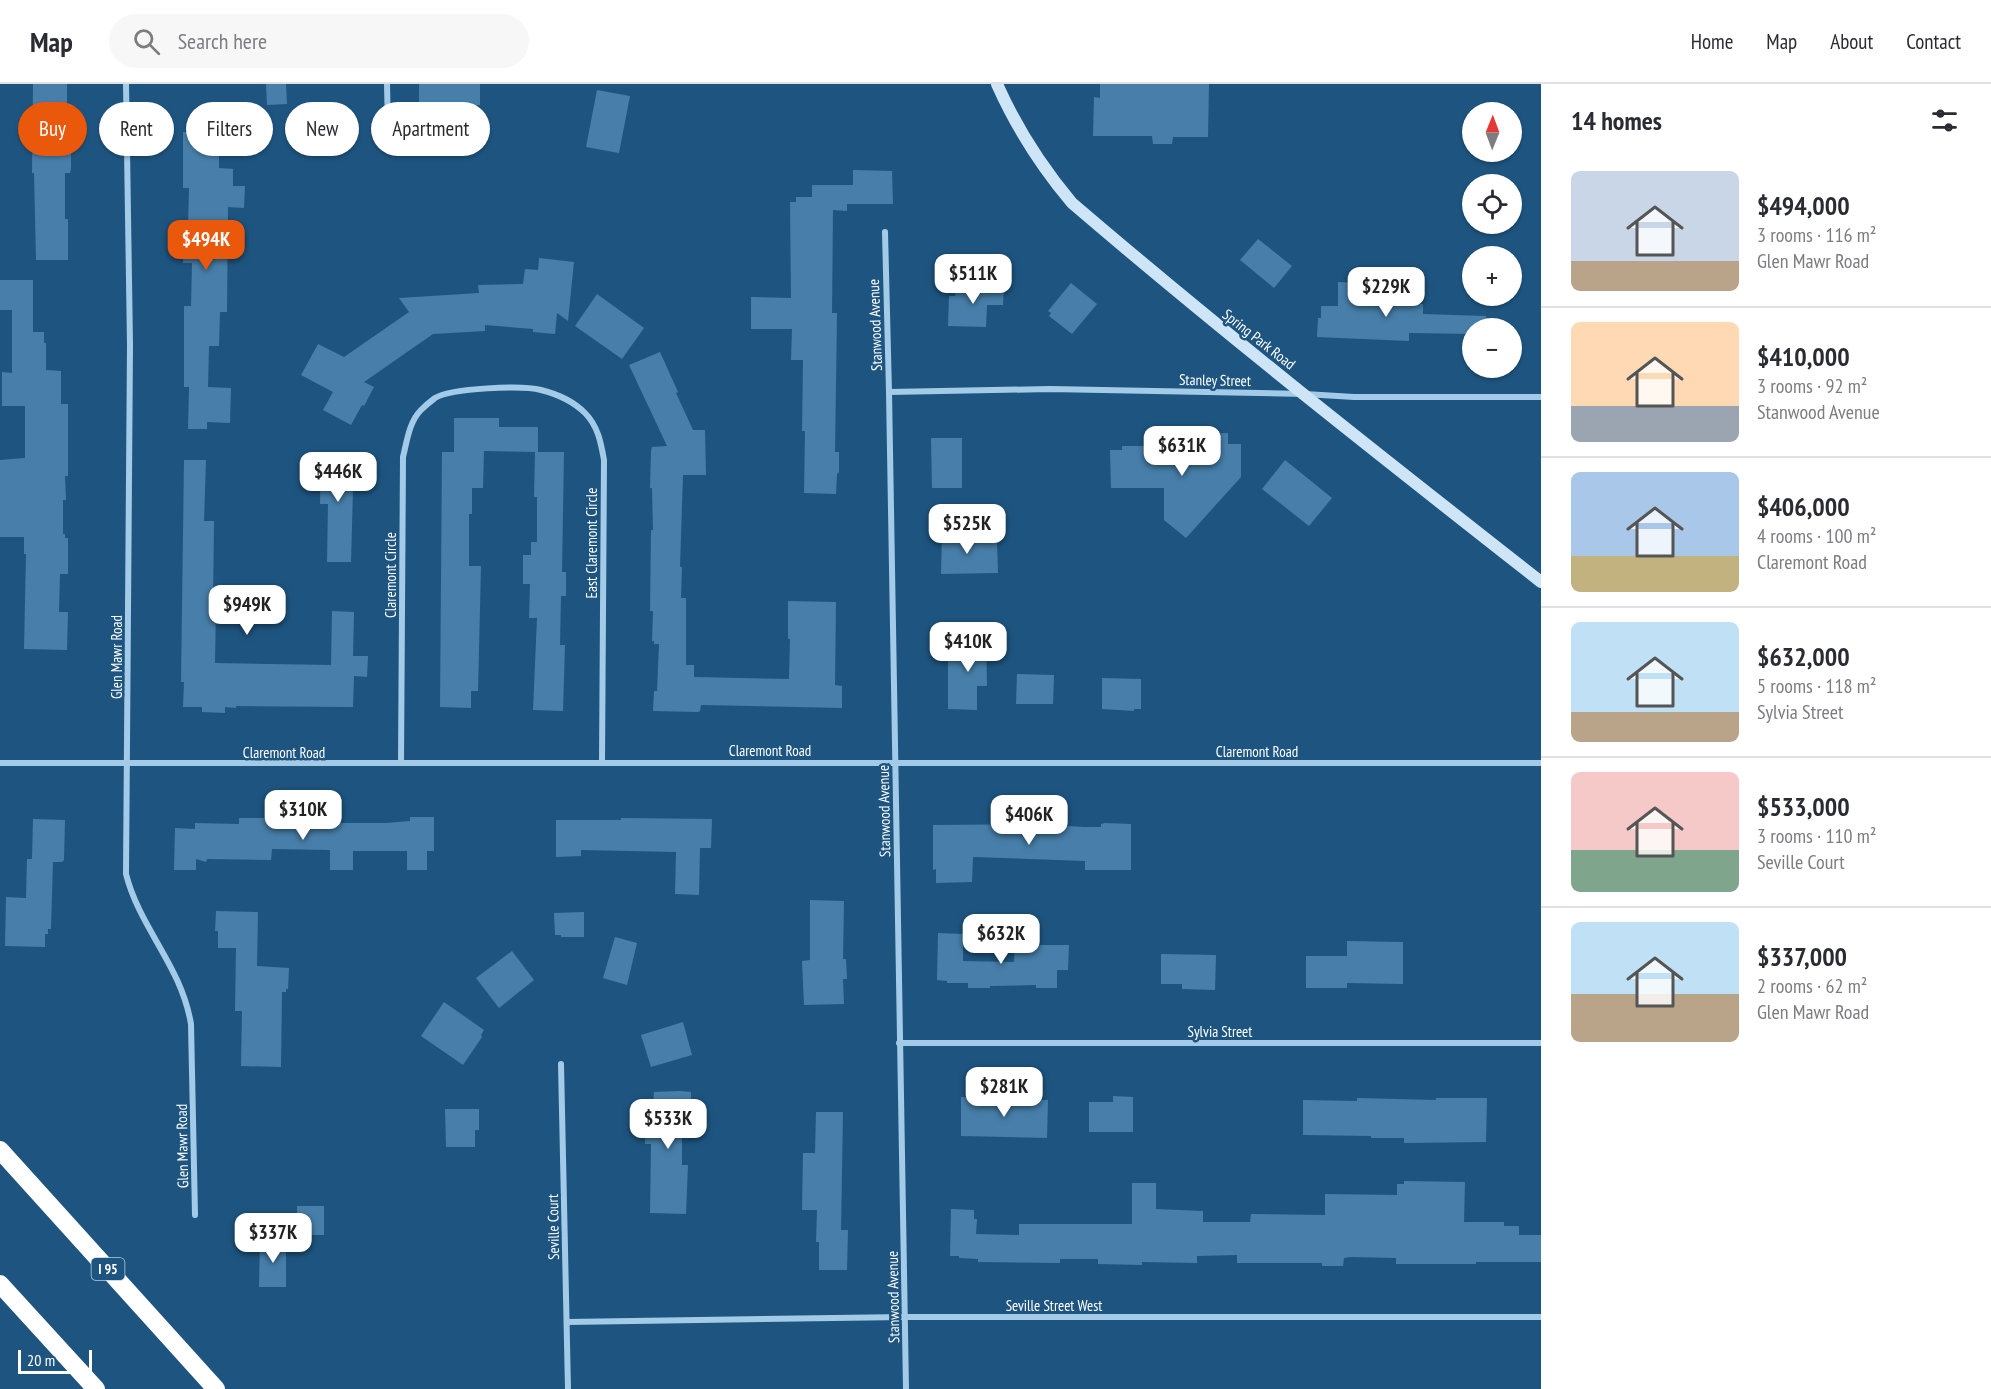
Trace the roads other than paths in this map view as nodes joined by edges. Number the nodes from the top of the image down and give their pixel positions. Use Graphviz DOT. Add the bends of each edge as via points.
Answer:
graph roads {
  1 [pos="126,84"];
  2 [pos="387,84"];
  3 [pos="997,84"];
  4 [pos="387,102"];
  5 [pos="885,232"];
  6 [pos="506,388"];
  7 [pos="889,392"];
  8 [pos="1305,394"];
  9 [pos="1541,397"];
  10 [pos="1541,582"];
  11 [pos="602,762"];
  12 [pos="896,762"];
  13 [pos="401,763"];
  14 [pos="1541,763"];
  15 [pos="0,764"];
  16 [pos="127,764"];
  17 [pos="899,1043"];
  18 [pos="1541,1043"];
  19 [pos="561,1065"];
  20 [pos="0,1150"];
  21 [pos="195,1215"];
  22 [pos="0,1284"];
  23 [pos="905,1317"];
  24 [pos="1541,1317"];
  25 [pos="567,1322"];
  26 [pos="96,1389"];
  27 [pos="216,1389"];
  28 [pos="568,1389"];
  29 [pos="906,1389"];
  1 -- 16 [label="street, Glen Mawr Road" via="130,345"];
  2 -- 4 [label="street"];
  3 -- 8 [label="main road, Spring Park Road" via="1024,139 1072,203"];
  5 -- 7 [label="street, Stanwood Avenue"];
  6 -- 11 [label="street, East Claremont Circle" via="539,389 567,399 586,414 600,436 604,460"];
  6 -- 13 [label="street, Claremont Circle" via="462,390 436,398 420,411 409,431 403,457"];
  7 -- 8 [label="street, Stanley Street" via="1050,389"];
  7 -- 12 [label="street, Stanwood Avenue"];
  8 -- 9 [label="street, Stanley Street"];
  8 -- 10 [label="main road, Spring Park Road"];
  11 -- 12 [label="street, Claremont Road"];
  11 -- 13 [label="street, Claremont Road"];
  12 -- 14 [label="street, Claremont Road"];
  12 -- 17 [label="street, Stanwood Avenue"];
  13 -- 16 [label="street, Claremont Road"];
  15 -- 16 [label="street, Claremont Road"];
  16 -- 21 [label="street, Glen Mawr Road" via="126,874 131,894 176,974 188,1004"];
  17 -- 18 [label="street, Sylvia Street"];
  17 -- 23 [label="street, Stanwood Avenue"];
  19 -- 25 [label="street, Seville Court"];
  20 -- 27 [label="highway, I 95"];
  22 -- 26 [label="highway"];
  23 -- 24 [label="street, Seville Street West"];
  23 -- 25 [label="street, Seville Street West"];
  23 -- 29 [label="street, Stanwood Avenue"];
  25 -- 28 [label="street, Seville Court"];
}
